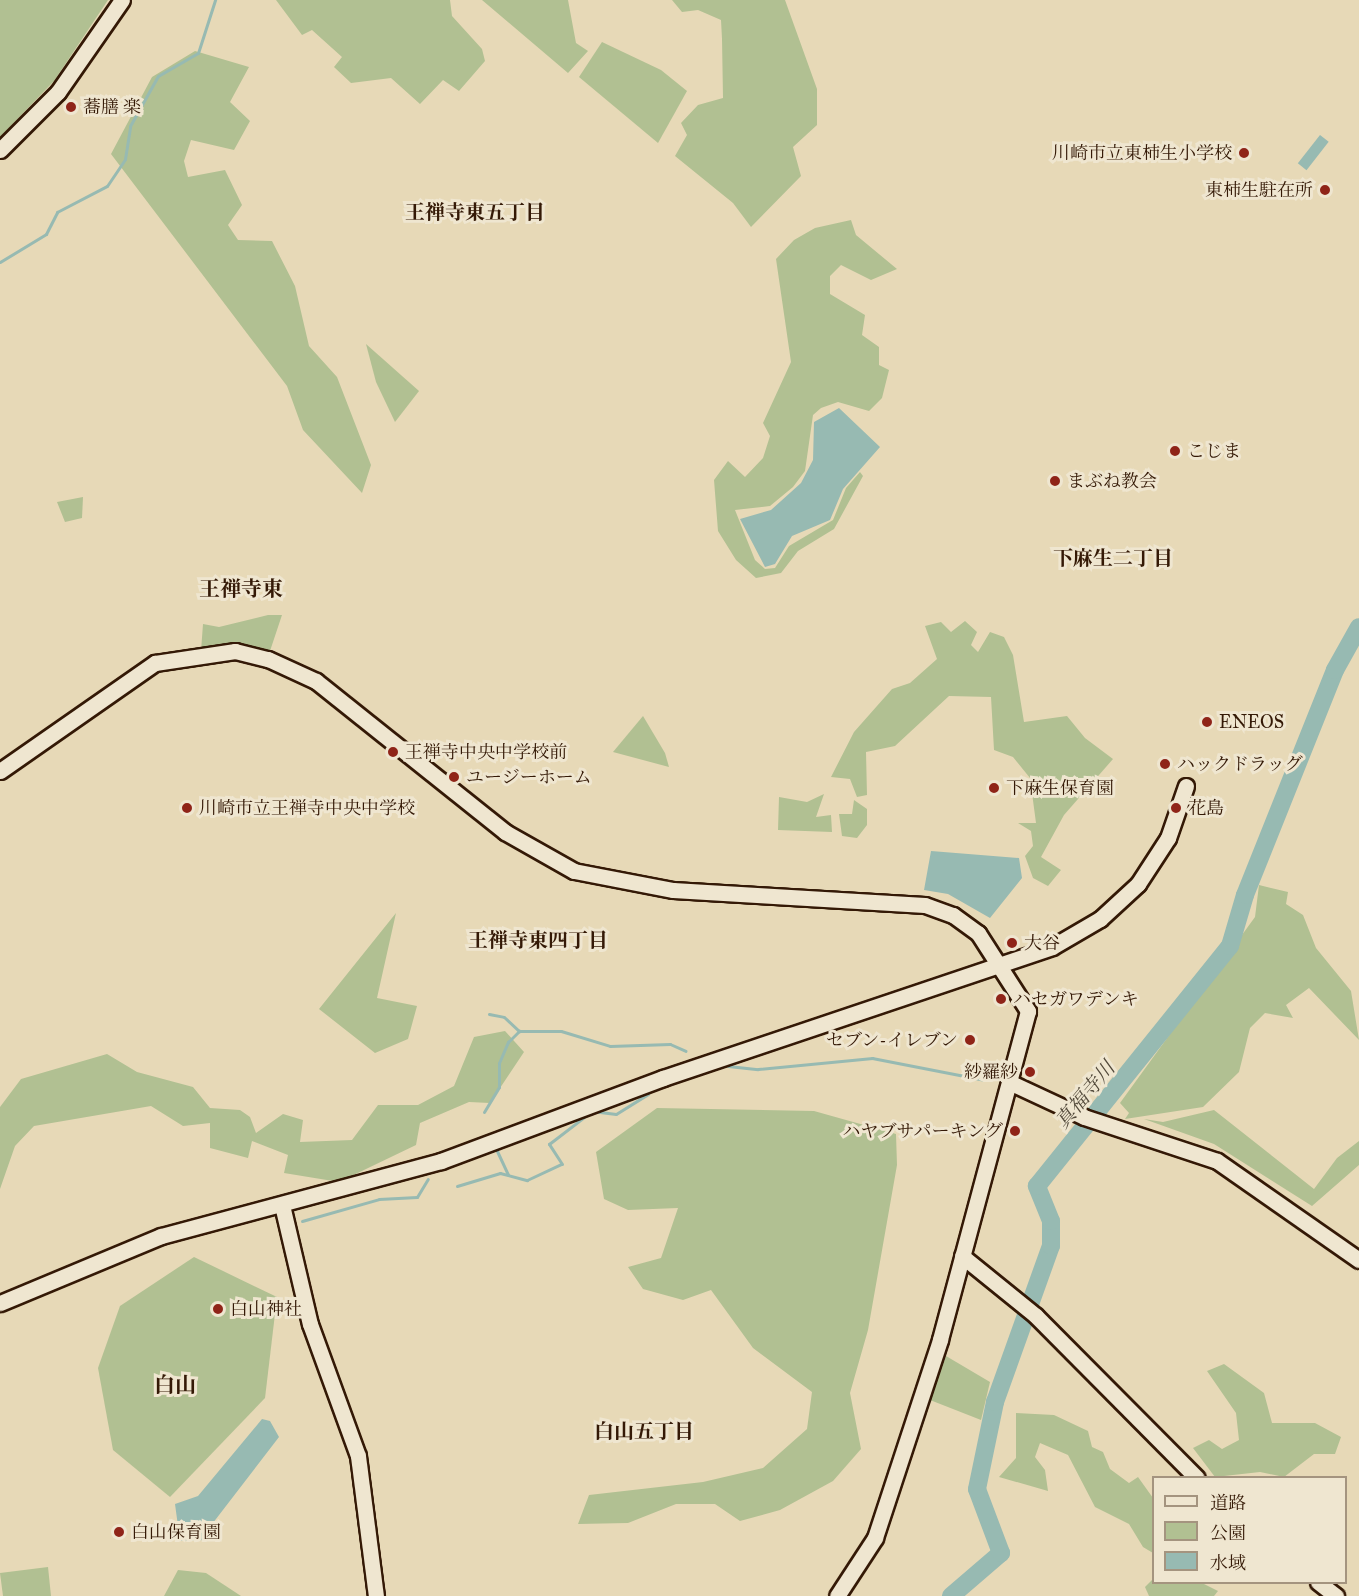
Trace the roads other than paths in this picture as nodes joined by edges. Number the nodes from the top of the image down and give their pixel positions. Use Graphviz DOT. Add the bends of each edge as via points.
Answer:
graph roads {
  1 [pos="122,0"];
  2 [pos="0,150"];
  3 [pos="0,771"];
  4 [pos="1186,786"];
  5 [pos="1000,964"];
  6 [pos="1009,1082"];
  7 [pos="282,1205"];
  8 [pos="962,1256"];
  9 [pos="1359,1260"];
  10 [pos="0,1303"];
  11 [pos="1195,1476"];
  12 [pos="1321,1584"];
  13 [pos="376,1596"];
  14 [pos="837,1596"];
  15 [pos="1336,1596"];
  1 -- 2 [label="street" via="58,92"];
  3 -- 5 [label="street" via="145,669 177,656 235,651 268,659 316,681 505,832 574,871 673,890 925,905 970,926"];
  4 -- 5 [label="street" via="1159,856 1126,897 1071,938"];
  5 -- 6 [label="street" via="1028,1011"];
  5 -- 7 [label="street" via="663,1078 441,1161"];
  6 -- 8 [label="street"];
  6 -- 9 [label="street" via="1093,1120 1216,1161"];
  7 -- 10 [label="street" via="161,1236"];
  7 -- 13 [label="street" via="310,1324 358,1456"];
  8 -- 11 [label="street" via="1032,1313"];
  8 -- 14 [label="street" via="875,1538"];
  12 -- 15 [label="street"];
}
